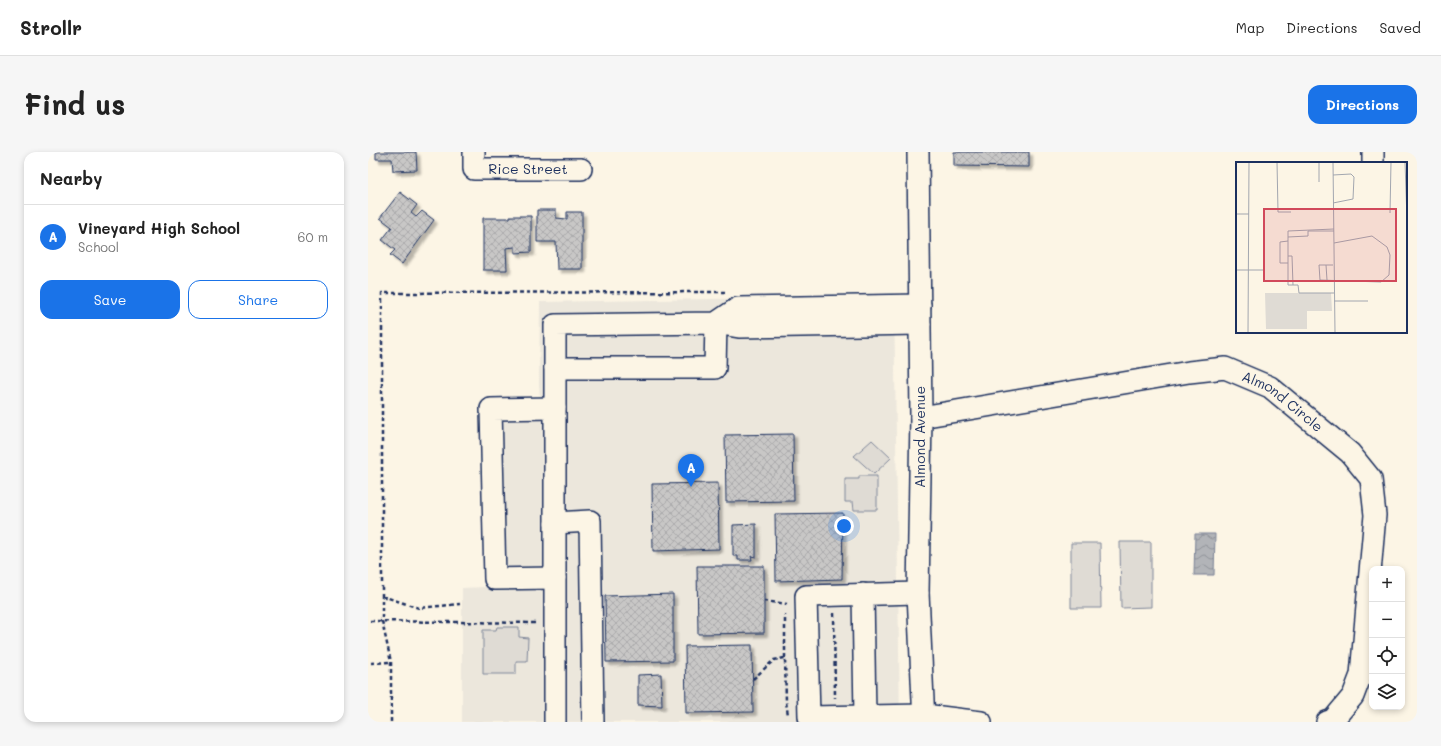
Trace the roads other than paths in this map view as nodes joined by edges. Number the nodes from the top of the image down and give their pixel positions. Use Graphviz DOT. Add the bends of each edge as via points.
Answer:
graph roads {
  1 [pos="918,152"];
  2 [pos="474,161"];
  3 [pos="581,169"];
  4 [pos="920,315"];
  5 [pos="716,323"];
  6 [pos="555,368"];
  7 [pos="555,408"];
  8 [pos="921,417"];
  9 [pos="555,523"];
  10 [pos="555,578"];
  11 [pos="918,593"];
  12 [pos="863,594"];
  13 [pos="865,716"];
  14 [pos="924,718"];
  15 [pos="555,722"];
  16 [pos="592,722"];
  17 [pos="981,722"];
  18 [pos="1327,722"];
  1 -- 4 [label="street, Almond Avenue"];
  2 -- 3 [label="street, Rice Street"];
  4 -- 5 [label="street" via="738,308"];
  4 -- 8 [label="street, Almond Avenue"];
  5 -- 6 [label="street" via="555,325"];
  5 -- 6 [label="street" via="715,368"];
  6 -- 7 [label="street"];
  7 -- 9 [label="street"];
  7 -- 10 [label="street" via="491,409 495,579"];
  8 -- 11 [label="street, Almond Avenue"];
  8 -- 18 [label="street, Almond Circle" via="1225,368 1270,387 1350,453 1371,479 1375,515 1361,675 1353,696 1333,720"];
  9 -- 10 [label="street"];
  9 -- 16 [label="street" via="590,521"];
  10 -- 15 [label="street"];
  11 -- 12 [label="street"];
  11 -- 14 [label="street, Almond Avenue"];
  12 -- 13 [label="street"];
  12 -- 13 [label="street" via="806,596 809,717"];
  13 -- 14 [label="street"];
  14 -- 17 [label="street"];
}
